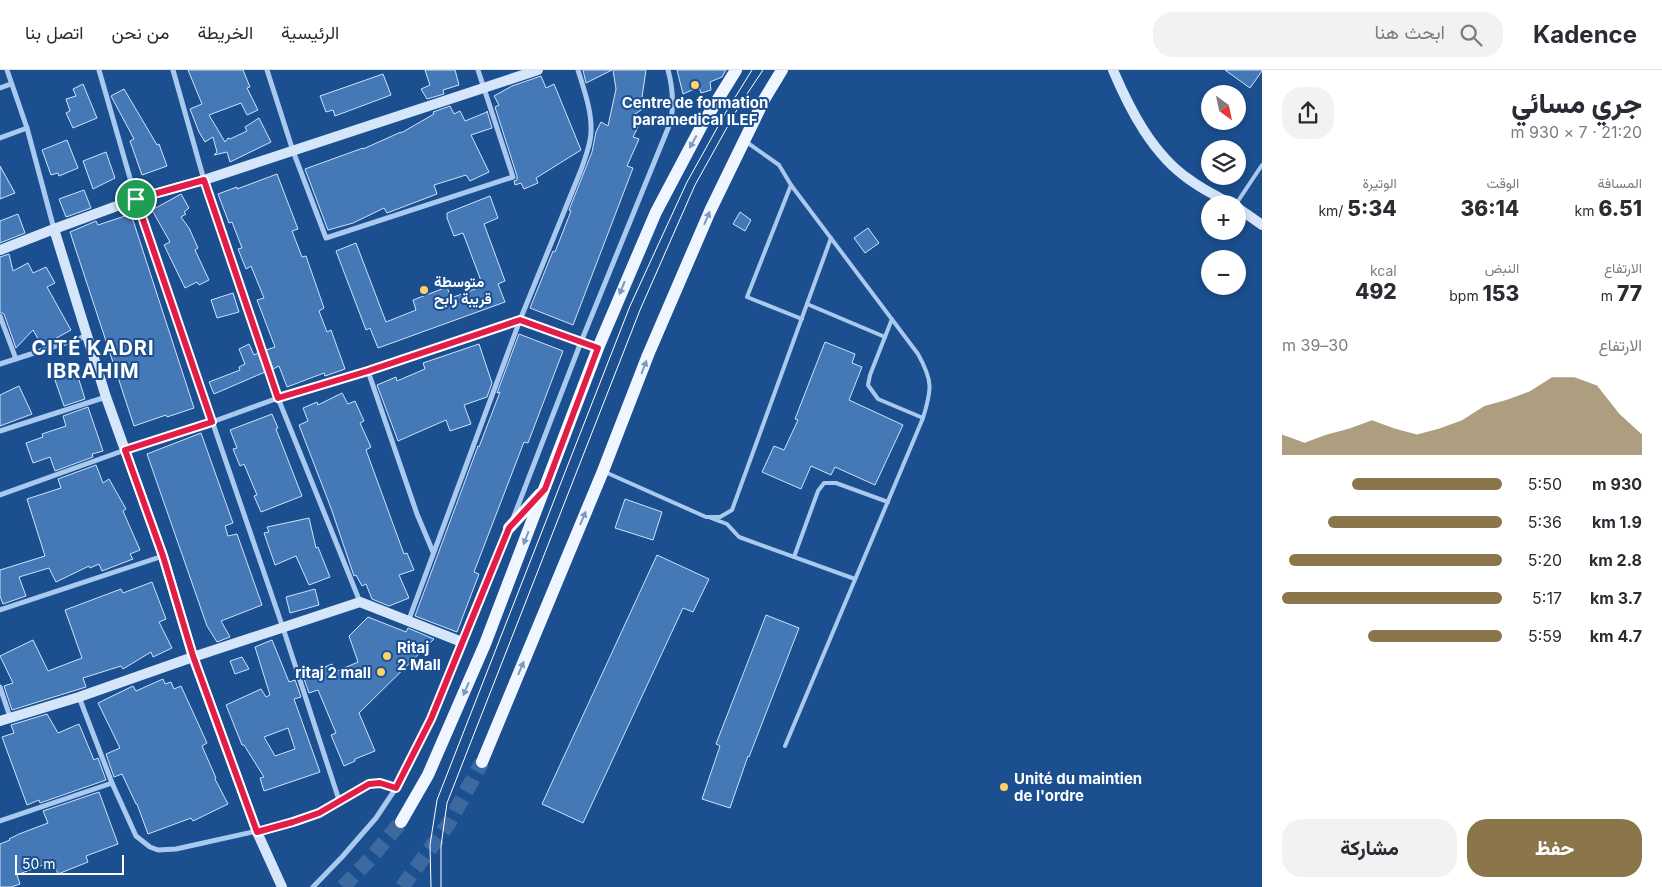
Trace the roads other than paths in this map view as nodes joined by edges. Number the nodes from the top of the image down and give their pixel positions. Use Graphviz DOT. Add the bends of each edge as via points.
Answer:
graph roads {
  1 [pos="6,70"];
  2 [pos="99,70"];
  3 [pos="173,70"];
  4 [pos="266,70"];
  5 [pos="478,70"];
  6 [pos="538,70"];
  7 [pos="578,70"];
  8 [pos="668,70"];
  9 [pos="736,70"];
  10 [pos="782,70"];
  11 [pos="1113,70"];
  12 [pos="11,84"];
  13 [pos="0,88"];
  14 [pos="484,88"];
  15 [pos="27,128"];
  16 [pos="0,138"];
  17 [pos="744,140"];
  18 [pos="294,151"];
  19 [pos="1262,164"];
  20 [pos="204,180"];
  21 [pos="791,185"];
  22 [pos="1215,195"];
  23 [pos="1242,195"];
  24 [pos="136,199"];
  25 [pos="1246,214"];
  26 [pos="1262,225"];
  27 [pos="54,229"];
  28 [pos="831,238"];
  29 [pos="0,250"];
  30 [pos="807,304"];
  31 [pos="0,316"];
  32 [pos="802,319"];
  33 [pos="892,319"];
  34 [pos="520,320"];
  35 [pos="87,336"];
  36 [pos="885,337"];
  37 [pos="581,342"];
  38 [pos="598,348"];
  39 [pos="16,359"];
  40 [pos="0,364"];
  41 [pos="368,371"];
  42 [pos="106,397"];
  43 [pos="278,398"];
  44 [pos="923,418"];
  45 [pos="212,422"];
  46 [pos="0,431"];
  47 [pos="125,450"];
  48 [pos="603,471"];
  49 [pos="545,489"];
  50 [pos="0,494"];
  51 [pos="888,502"];
  52 [pos="706,517"];
  53 [pos="509,528"];
  54 [pos="434,553"];
  55 [pos="163,556"];
  56 [pos="794,557"];
  57 [pos="855,579"];
  58 [pos="360,602"];
  59 [pos="0,610"];
  60 [pos="408,622"];
  61 [pos="283,628"];
  62 [pos="462,642"];
  63 [pos="193,656"];
  64 [pos="0,687"];
  65 [pos="79,697"];
  66 [pos="5,719"];
  67 [pos="786,746"];
  68 [pos="482,762"];
  69 [pos="112,783"];
  70 [pos="396,788"];
  71 [pos="339,800"];
  72 [pos="0,821"];
  73 [pos="402,822"];
  74 [pos="257,832"];
  75 [pos="282,887"];
  76 [pos="313,887"];
  1 -- 12 [label="street"];
  2 -- 24 [label="street"];
  3 -- 20 [label="street"];
  4 -- 18 [label="street"];
  5 -- 14 [label="street"];
  6 -- 14 [label="street"];
  7 -- 34 [label="street" via="590,114 591,133 581,170"];
  8 -- 37 [label="street" via="674,89 671,121"];
  9 -- 38 [label="main road, one-way" via="702,125 656,212"];
  10 -- 17 [label="main road"];
  11 -- 22 [label="street" via="1125,99 1159,152 1189,180"];
  12 -- 13 [label="street"];
  12 -- 15 [label="street"];
  14 -- 18 [label="street"];
  14 -- 18 [label="street" via="513,177 504,180 326,238"];
  15 -- 16 [label="street"];
  15 -- 27 [label="street"];
  17 -- 21 [label="lane" via="779,165"];
  48 -- 17 [label="main road, one-way" via="648,355 710,210"];
  18 -- 20 [label="street"];
  19 -- 23 [label="lane"];
  20 -- 24 [label="street"];
  20 -- 43 [label="street"];
  21 -- 28 [label="lane"];
  21 -- 32 [label="lane" via="747,297"];
  24 -- 27 [label="street"];
  24 -- 45 [label="street"];
  25 -- 26 [label="street"];
  27 -- 29 [label="street"];
  27 -- 35 [label="street"];
  28 -- 30 [label="lane"];
  28 -- 33 [label="lane"];
  30 -- 32 [label="lane"];
  30 -- 36 [label="lane"];
  31 -- 39 [label="street"];
  32 -- 52 [label="lane" via="732,510 720,517"];
  33 -- 36 [label="lane"];
  33 -- 44 [label="lane" via="928,372 930,395"];
  34 -- 37 [label="street"];
  34 -- 41 [label="street"];
  34 -- 54 [label="street"];
  35 -- 39 [label="street"];
  35 -- 42 [label="street"];
  36 -- 44 [label="lane" via="868,385 878,399"];
  37 -- 38 [label="street"];
  37 -- 53 [label="street"];
  38 -- 49 [label="main road"];
  39 -- 40 [label="street"];
  41 -- 43 [label="street"];
  41 -- 54 [label="street" via="417,514"];
  42 -- 46 [label="street"];
  42 -- 47 [label="street"];
  43 -- 45 [label="street"];
  43 -- 58 [label="street"];
  44 -- 51 [label="lane"];
  45 -- 47 [label="street"];
  45 -- 61 [label="street"];
  47 -- 50 [label="street"];
  47 -- 55 [label="street"];
  48 -- 52 [label="lane"];
  68 -- 48 [label="main road, one-way"];
  49 -- 53 [label="main road"];
  49 -- 73 [label="main road, one-way" via="454,717"];
  51 -- 56 [label="lane" via="836,482 824,482"];
  51 -- 57 [label="lane"];
  52 -- 56 [label="lane" via="727,524 739,537"];
  53 -- 62 [label="street"];
  54 -- 60 [label="street"];
  55 -- 59 [label="street"];
  55 -- 63 [label="street"];
  56 -- 57 [label="lane"];
  57 -- 67 [label="lane"];
  58 -- 60 [label="street"];
  58 -- 61 [label="street"];
  60 -- 62 [label="street"];
  61 -- 63 [label="street"];
  61 -- 71 [label="street"];
  62 -- 70 [label="street" via="431,719"];
  63 -- 65 [label="street"];
  63 -- 74 [label="street"];
  64 -- 66 [label="street"];
  65 -- 66 [label="street"];
  65 -- 69 [label="street"];
  69 -- 72 [label="street"];
  69 -- 74 [label="street" via="136,836 158,850"];
  70 -- 71 [label="street" via="380,783 369,784"];
  70 -- 76 [label="street" via="370,824"];
  71 -- 74 [label="street" via="319,813"];
  74 -- 75 [label="street"];
}
